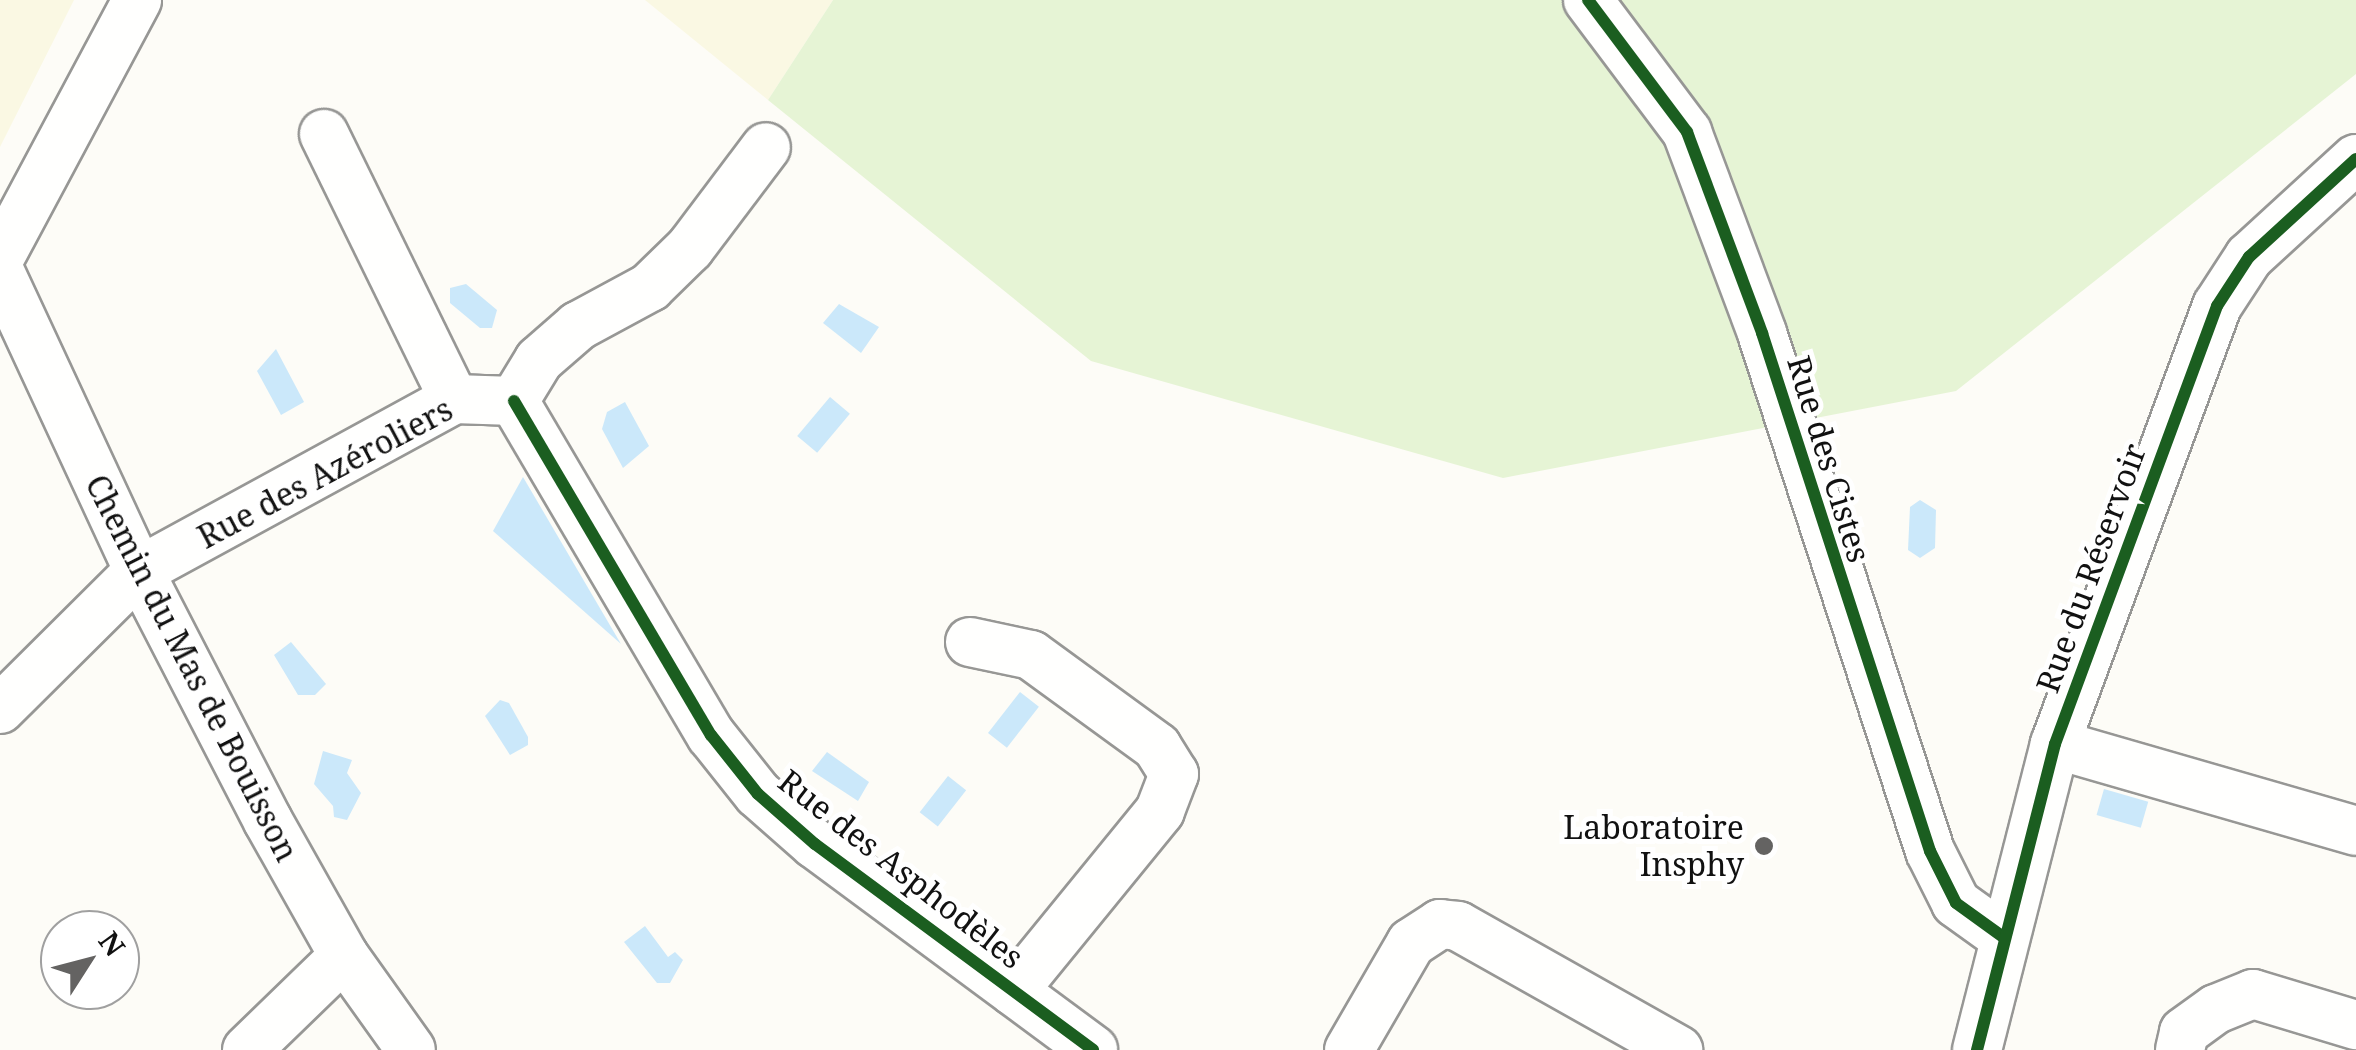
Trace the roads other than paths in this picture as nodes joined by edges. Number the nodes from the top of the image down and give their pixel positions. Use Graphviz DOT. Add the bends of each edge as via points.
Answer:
graph roads {
  1 [pos="138,0"];
  2 [pos="1588,0"];
  3 [pos="324,134"];
  4 [pos="766,148"];
  5 [pos="2356,159"];
  6 [pos="0,257"];
  7 [pos="0,272"];
  8 [pos="454,399"];
  9 [pos="514,401"];
  10 [pos="139,571"];
  11 [pos="970,642"];
  12 [pos="0,708"];
  13 [pos="2055,744"];
  14 [pos="2356,832"];
  15 [pos="2002,936"];
  16 [pos="344,956"];
  17 [pos="1014,992"];
  18 [pos="2356,1025"];
  19 [pos="247,1050"];
  20 [pos="411,1050"];
  21 [pos="1093,1050"];
  22 [pos="1349,1050"];
  23 [pos="1678,1050"];
  24 [pos="1978,1050"];
  25 [pos="2180,1050"];
  1 -- 6 [label="street"];
  2 -- 15 [label="street, Rue des Cistes" via="1688,132 1762,333 1930,852 1956,903"];
  3 -- 8 [label="street"];
  4 -- 9 [label="street" via="690,248 650,287 578,326 539,360"];
  5 -- 13 [label="street, Rue du Réservoir" via="2249,257 2217,306"];
  7 -- 10 [label="street, Chemin du Mas de Bouisson"];
  8 -- 9 [label="street, Rue des Azéroliers"];
  8 -- 10 [label="street, Rue des Azéroliers"];
  9 -- 17 [label="street, Rue des Asphodèles" via="711,735 758,794 814,844"];
  10 -- 12 [label="street, Rue des Azéroliers"];
  10 -- 16 [label="street, Chemin du Mas de Bouisson"];
  11 -- 17 [label="street" via="1031,656 1158,746 1174,774 1160,811"];
  13 -- 14 [label="street"];
  13 -- 15 [label="street, Rue du Réservoir"];
  15 -- 24 [label="street, Rue du Réservoir"];
  16 -- 19 [label="street"];
  16 -- 20 [label="street, Chemin du Mas de Bouisson"];
  17 -- 21 [label="street, Rue des Asphodèles"];
  18 -- 25 [label="street" via="2252,994 2184,1032"];
  22 -- 23 [label="street" via="1412,943 1440,924 1458,926"];
}
